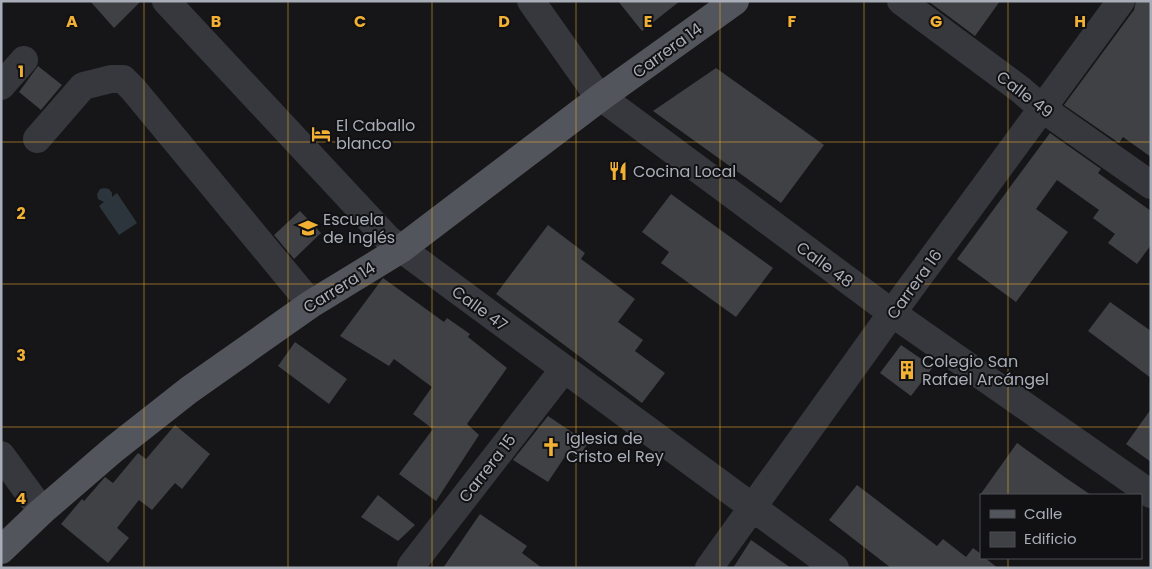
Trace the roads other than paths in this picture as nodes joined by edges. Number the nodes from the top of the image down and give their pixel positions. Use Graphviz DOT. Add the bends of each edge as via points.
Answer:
graph roads {
  1 [pos="166,1"];
  2 [pos="531,1"];
  3 [pos="735,1"];
  4 [pos="900,1"];
  5 [pos="1122,1"];
  6 [pos="24,60"];
  7 [pos="1,86"];
  8 [pos="601,97"];
  9 [pos="1043,109"];
  10 [pos="37,139"];
  11 [pos="1151,185"];
  12 [pos="401,249"];
  13 [pos="311,304"];
  14 [pos="892,313"];
  15 [pos="564,369"];
  16 [pos="1,455"];
  17 [pos="1151,494"];
  18 [pos="753,508"];
  19 [pos="42,510"];
  20 [pos="1,550"];
  21 [pos="412,567"];
  22 [pos="709,568"];
  23 [pos="835,568"];
  1 -- 12 [label="street, Calle 47" via="388,239"];
  2 -- 8 [label="street, Calle 48"];
  3 -- 8 [label="main road, Carrera 14"];
  4 -- 9 [label="street, Calle 49"];
  5 -- 9 [label="street, Carrera 16"];
  6 -- 7 [label="street"];
  8 -- 12 [label="main road, Carrera 14"];
  8 -- 14 [label="street, Calle 48"];
  9 -- 11 [label="street, Calle 49"];
  9 -- 14 [label="street, Carrera 16"];
  10 -- 13 [label="street" via="83,86 111,79 123,80"];
  12 -- 13 [label="main road, Carrera 14"];
  12 -- 15 [label="street, Calle 47"];
  13 -- 19 [label="main road, Carrera 14" via="189,390"];
  14 -- 17 [label="street, Calle 48"];
  14 -- 18 [label="street, Carrera 16"];
  15 -- 18 [label="street, Calle 47"];
  15 -- 21 [label="street, Carrera 15"];
  16 -- 19 [label="street"];
  18 -- 22 [label="street, Carrera 16"];
  18 -- 23 [label="street, Calle 47"];
  19 -- 20 [label="main road, Carrera 14"];
}
